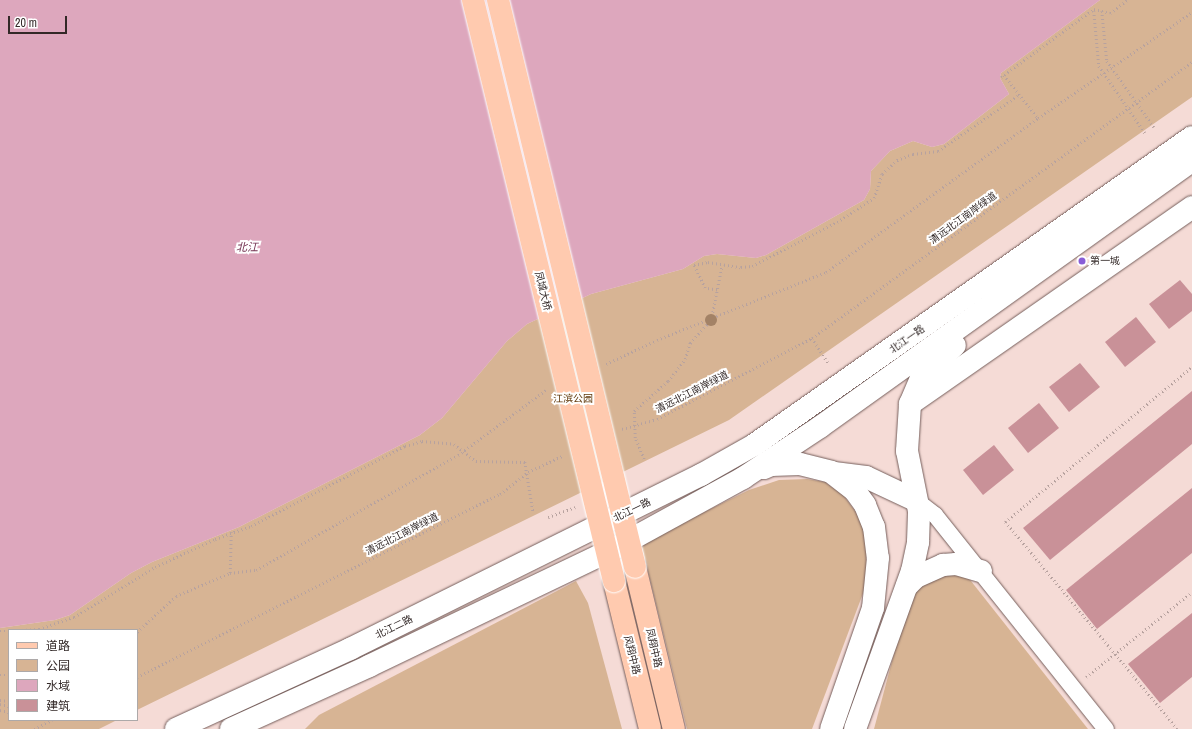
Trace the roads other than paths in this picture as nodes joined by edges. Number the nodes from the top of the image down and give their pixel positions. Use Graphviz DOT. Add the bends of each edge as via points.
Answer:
graph roads {
  1 [pos="472,0"];
  2 [pos="498,0"];
  3 [pos="1192,137"];
  4 [pos="1192,161"];
  5 [pos="1192,207"];
  6 [pos="1094,233"];
  7 [pos="910,404"];
  8 [pos="831,472"];
  9 [pos="743,478"];
  10 [pos="917,501"];
  11 [pos="609,521"];
  12 [pos="981,571"];
  13 [pos="614,581"];
  14 [pos="907,586"];
  15 [pos="290,702"];
  16 [pos="176,729"];
  17 [pos="231,729"];
  18 [pos="274,729"];
  19 [pos="650,729"];
  20 [pos="674,729"];
  21 [pos="831,729"];
  22 [pos="855,729"];
  23 [pos="1106,729"];
  1 -- 13 [label="main road, 凤城大桥, bridge"];
  2 -- 20 [label="main road, 凤翔中路, bridge"];
  3 -- 11 [label="main road, 北江一路" via="754,445"];
  4 -- 6 [label="main road, 北江一路"];
  5 -- 7 [label="main road"];
  6 -- 7 [label="main road" via="942,356 921,378"];
  6 -- 9 [label="main road, 北江一路" via="820,427"];
  7 -- 10 [label="main road" via="907,451"];
  8 -- 9 [label="main road" via="813,466 785,464 771,465"];
  8 -- 10 [label="main road" via="866,477"];
  8 -- 21 [label="main road" via="845,480 865,505 874,527 878,558 873,608"];
  9 -- 15 [label="main road, 北江一路" via="617,546"];
  10 -- 12 [label="street" via="935,515"];
  10 -- 14 [label="main road" via="918,542"];
  11 -- 16 [label="main road, 北江二路" via="318,664"];
  12 -- 14 [label="main road" via="956,564 943,565 916,577"];
  12 -- 23 [label="street"];
  13 -- 19 [label="main road, 风翔中路"];
  14 -- 22 [label="main road"];
  15 -- 17 [label="main road"];
  15 -- 18 [label="main road" via="281,712"];
}
